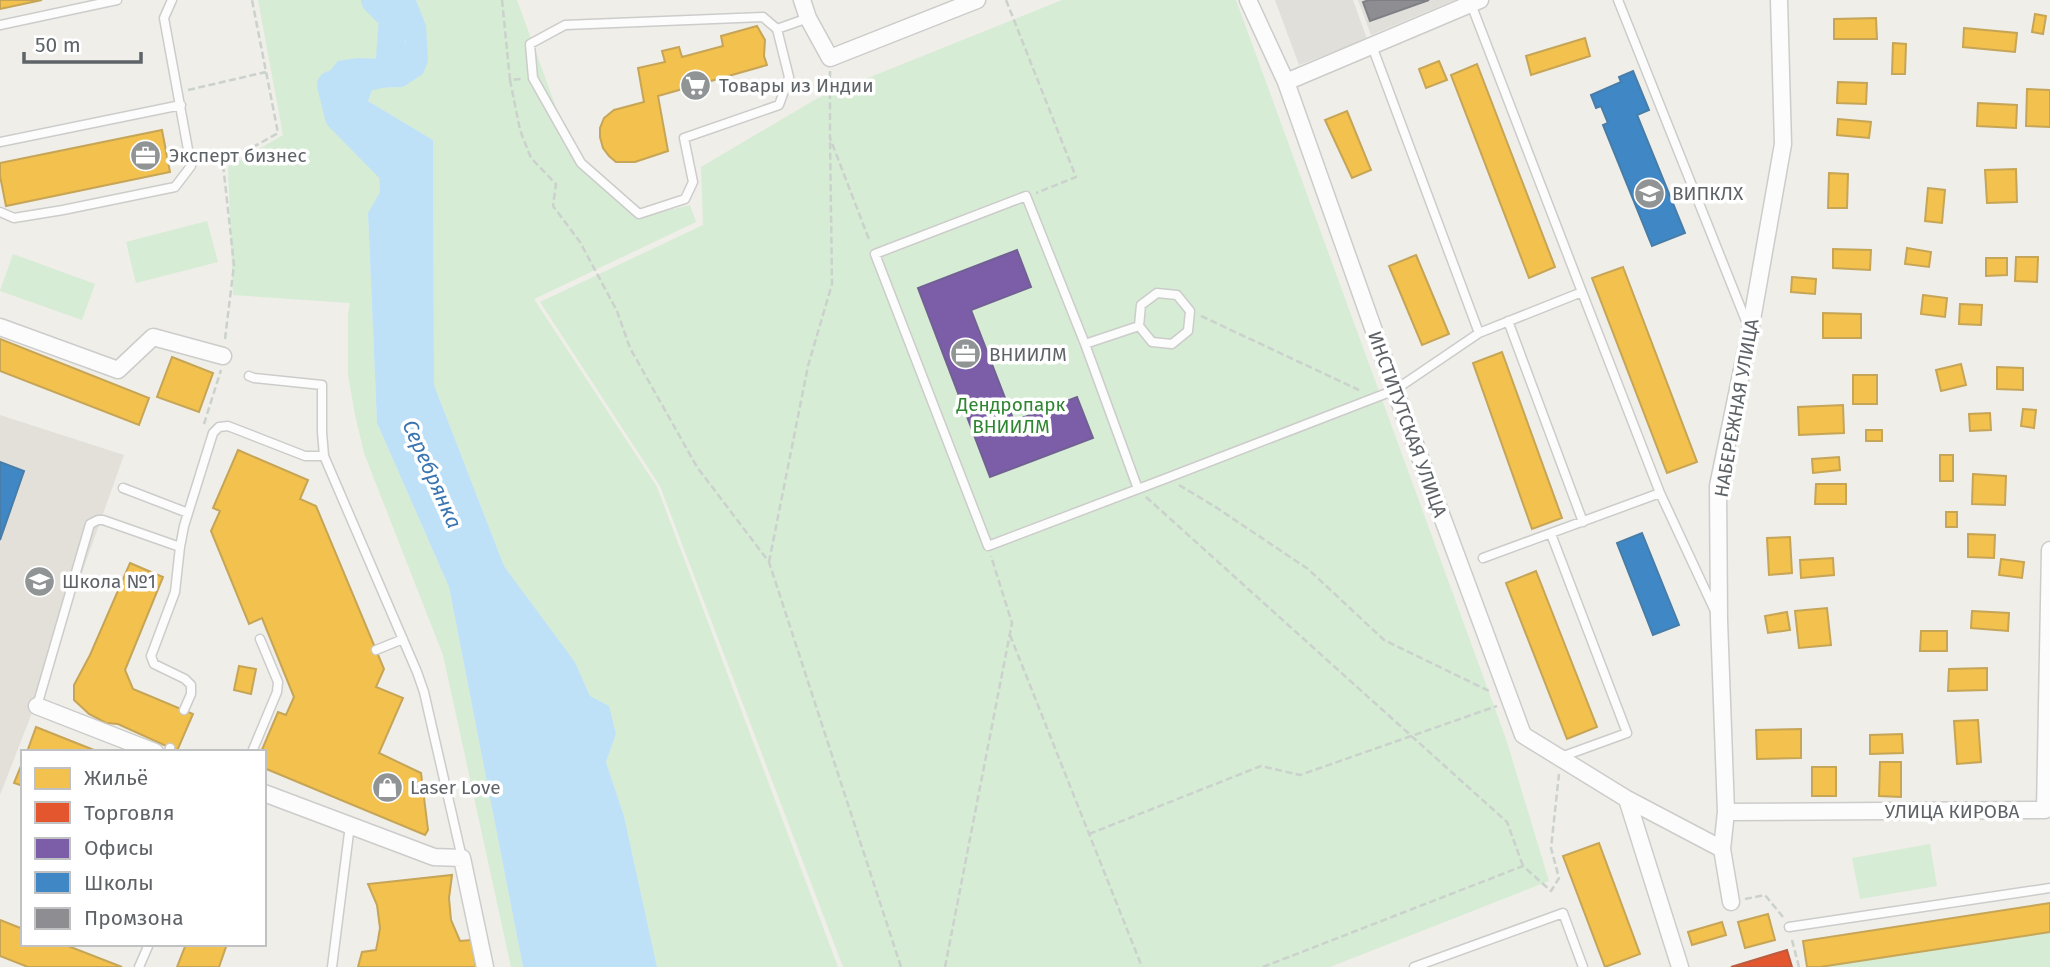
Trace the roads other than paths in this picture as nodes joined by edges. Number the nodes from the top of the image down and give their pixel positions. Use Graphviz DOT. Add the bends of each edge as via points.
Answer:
graph roads {
  1 [pos="117,0"];
  2 [pos="172,0"];
  3 [pos="802,0"];
  4 [pos="977,0"];
  5 [pos="1248,0"];
  6 [pos="1618,0"];
  7 [pos="1779,0"];
  8 [pos="1476,2"];
  9 [pos="808,18"];
  10 [pos="0,25"];
  11 [pos="777,29"];
  12 [pos="1372,46"];
  13 [pos="1286,82"];
  14 [pos="181,105"];
  15 [pos="0,142"];
  16 [pos="0,212"];
  17 [pos="1582,292"];
  18 [pos="1508,321"];
  19 [pos="1139,326"];
  20 [pos="0,327"];
  21 [pos="1750,331"];
  22 [pos="1479,333"];
  23 [pos="1085,344"];
  24 [pos="223,356"];
  25 [pos="249,376"];
  26 [pos="1395,390"];
  27 [pos="324,456"];
  28 [pos="123,488"];
  29 [pos="1138,489"];
  30 [pos="1660,494"];
  31 [pos="188,513"];
  32 [pos="1583,522"];
  33 [pos="1551,534"];
  34 [pos="180,547"];
  35 [pos="2050,550"];
  36 [pos="1483,558"];
  37 [pos="1719,620"];
  38 [pos="260,639"];
  39 [pos="403,639"];
  40 [pos="376,650"];
  41 [pos="37,706"];
  42 [pos="184,710"];
  43 [pos="162,750"];
  44 [pos="253,750"];
  45 [pos="1561,757"];
  46 [pos="266,794"];
  47 [pos="1627,799"];
  48 [pos="1726,812"];
  49 [pos="350,825"];
  50 [pos="1723,849"];
  51 [pos="462,858"];
  52 [pos="2050,888"];
  53 [pos="1731,902"];
  54 [pos="1789,927"];
  55 [pos="148,946"];
  56 [pos="139,967"];
  57 [pos="332,967"];
  58 [pos="485,967"];
  59 [pos="1414,967"];
  60 [pos="1583,967"];
  61 [pos="1680,967"];
  1 -- 10 [label="lane"];
  2 -- 14 [label="lane" via="164,18"];
  3 -- 9 [label="street"];
  4 -- 9 [label="street" via="830,58"];
  5 -- 13 [label="street, ИНСТИТУТСКАЯ УЛИЦА"];
  6 -- 21 [label="lane"];
  7 -- 21 [label="street, НАБЕРЕЖНАЯ УЛИЦА" via="1783,145"];
  8 -- 12 [label="street"];
  8 -- 17 [label="lane"];
  9 -- 11 [label="lane"];
  11 -- 11 [label="lane" via="789,76 779,105 684,138 693,182 685,199 639,214 581,163 533,78 530,44 565,26 764,17"];
  12 -- 13 [label="street"];
  12 -- 22 [label="lane"];
  13 -- 26 [label="street, ИНСТИТУТСКАЯ УЛИЦА"];
  14 -- 15 [label="lane"];
  14 -- 16 [label="lane" via="191,166 175,187 14,218"];
  17 -- 18 [label="lane"];
  17 -- 30 [label="lane"];
  18 -- 22 [label="lane"];
  18 -- 32 [label="lane"];
  19 -- 19 [label="lane" via="1152,342 1172,344 1188,331 1190,311 1177,295 1157,293 1141,306"];
  19 -- 23 [label="lane"];
  20 -- 24 [label="street" via="118,370 153,337"];
  21 -- 37 [label="street, НАБЕРЕЖНАЯ УЛИЦА" via="1718,486"];
  22 -- 26 [label="lane"];
  23 -- 29 [label="lane"];
  23 -- 29 [label="lane" via="1026,196 875,254 988,546"];
  25 -- 27 [label="lane" via="322,385"];
  26 -- 29 [label="lane"];
  26 -- 45 [label="street, ИНСТИТУТСКАЯ УЛИЦА" via="1523,735"];
  27 -- 31 [label="lane" via="305,456 219,426"];
  27 -- 39 [label="lane"];
  28 -- 31 [label="lane"];
  30 -- 32 [label="lane"];
  30 -- 37 [label="lane"];
  31 -- 34 [label="lane"];
  32 -- 33 [label="lane"];
  33 -- 36 [label="lane"];
  33 -- 45 [label="lane" via="1627,733"];
  34 -- 41 [label="lane" via="103,520 90,524"];
  34 -- 42 [label="lane" via="175,592 151,656 154,664 191,685"];
  35 -- 48 [label="street, УЛИЦА КИРОВА" via="2045,810"];
  37 -- 48 [label="street, НАБЕРЕЖНАЯ УЛИЦА"];
  38 -- 44 [label="lane" via="278,682"];
  39 -- 40 [label="lane"];
  39 -- 51 [label="lane" via="424,692"];
  41 -- 43 [label="street"];
  45 -- 47 [label="street, ИНСТИТУТСКАЯ УЛИЦА"];
  46 -- 49 [label="street"];
  47 -- 50 [label="street, ИНСТИТУТСКАЯ УЛИЦА"];
  47 -- 61 [label="street"];
  48 -- 50 [label="street, НАБЕРЕЖНАЯ УЛИЦА"];
  49 -- 51 [label="street" via="434,857"];
  49 -- 57 [label="lane"];
  50 -- 53 [label="street, НАБЕРЕЖНАЯ УЛИЦА"];
  51 -- 58 [label="street"];
  52 -- 54 [label="lane"];
  55 -- 56 [label="lane"];
  59 -- 60 [label="lane" via="1563,913"];
}
